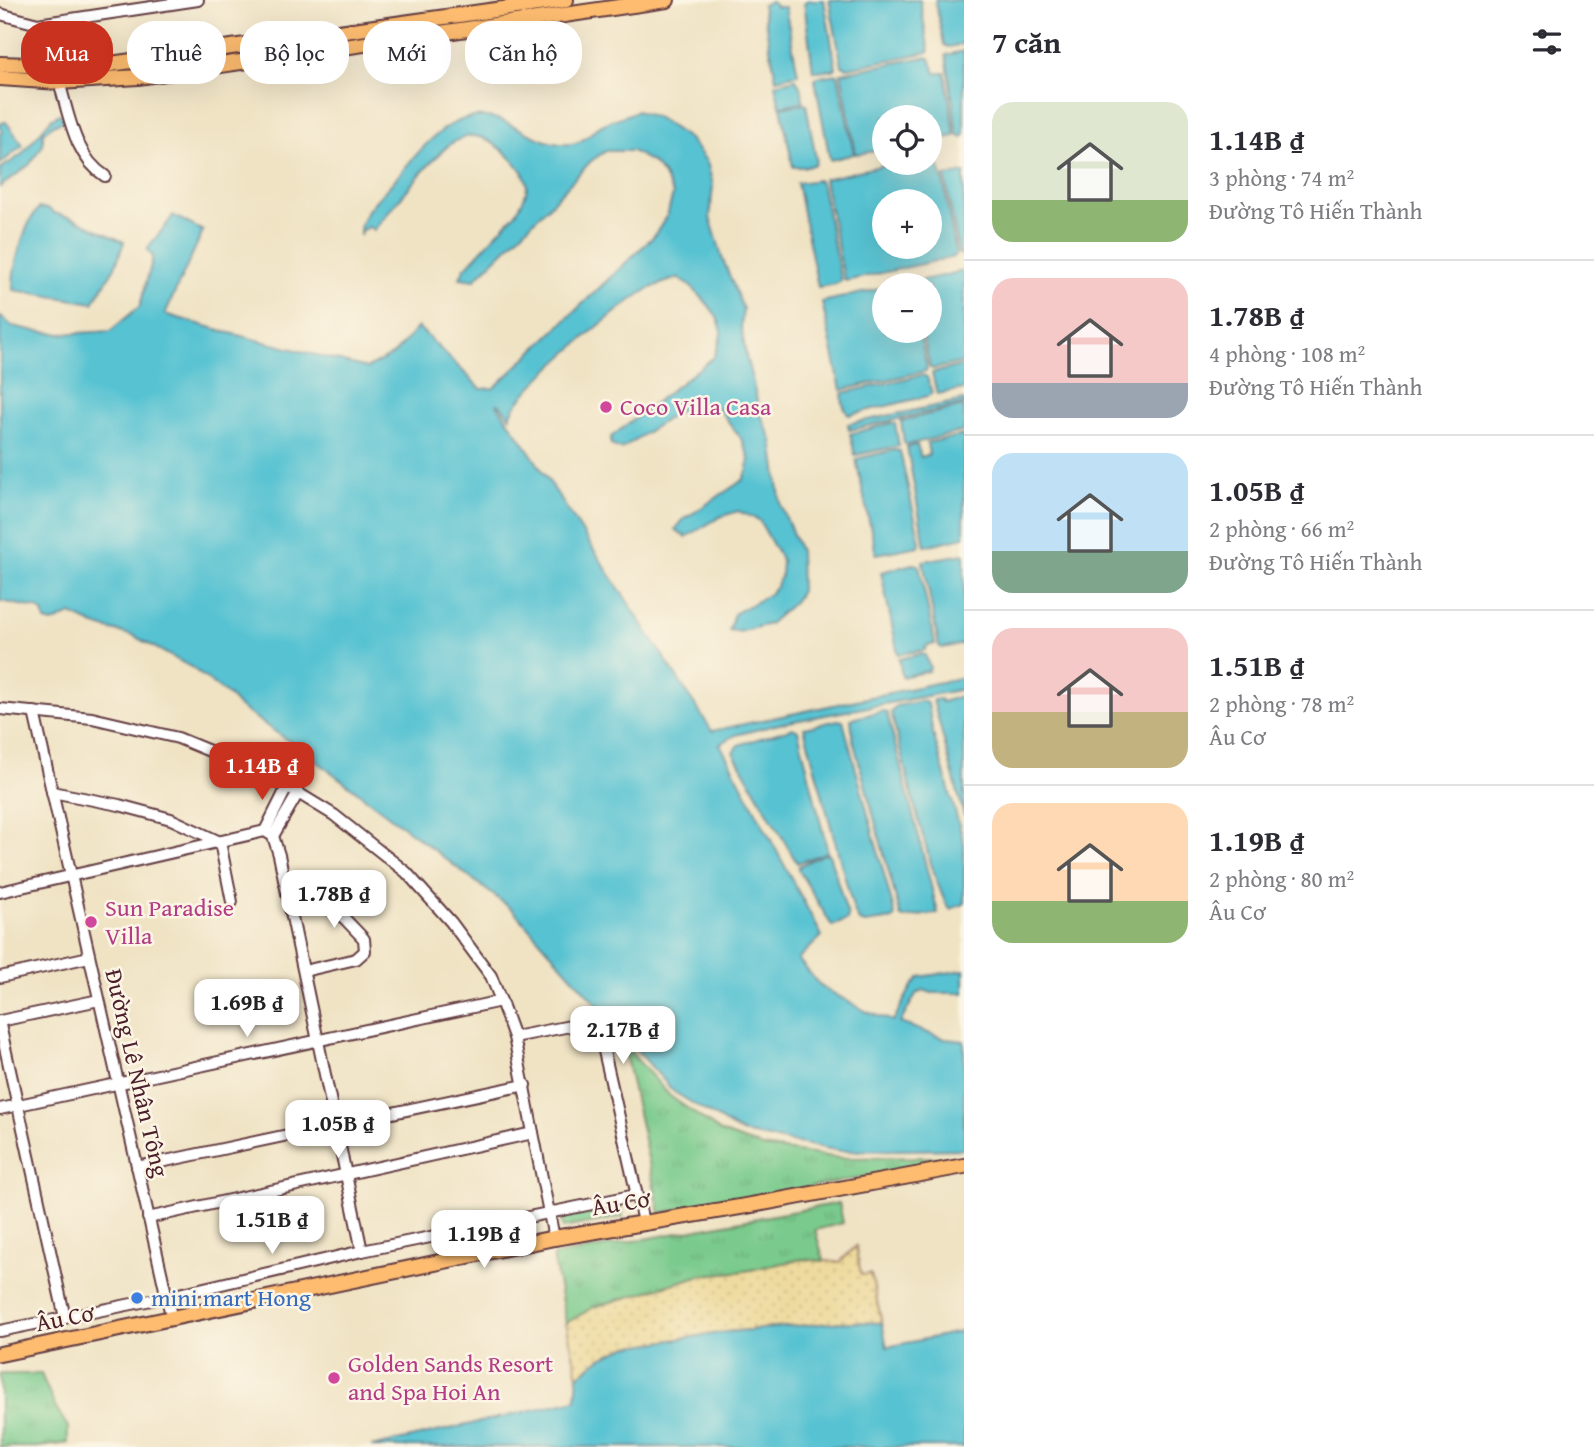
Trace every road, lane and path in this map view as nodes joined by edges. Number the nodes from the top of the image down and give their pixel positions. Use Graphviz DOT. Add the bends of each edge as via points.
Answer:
graph roads {
  1 [pos="198,0"];
  2 [pos="566,0"];
  3 [pos="667,0"];
  4 [pos="0,14"];
  5 [pos="27,21"];
  6 [pos="57,21"];
  7 [pos="0,64"];
  8 [pos="113,64"];
  9 [pos="21,65"];
  10 [pos="0,78"];
  11 [pos="21,79"];
  12 [pos="113,79"];
  13 [pos="60,84"];
  14 [pos="105,176"];
  15 [pos="0,709"];
  16 [pos="34,712"];
  17 [pos="287,787"];
  18 [pos="52,792"];
  19 [pos="298,793"];
  20 [pos="269,834"];
  21 [pos="220,842"];
  22 [pos="71,877"];
  23 [pos="284,880"];
  24 [pos="0,892"];
  25 [pos="232,902"];
  26 [pos="89,957"];
  27 [pos="304,971"];
  28 [pos="0,977"];
  29 [pos="99,1000"];
  30 [pos="501,1001"];
  31 [pos="0,1023"];
  32 [pos="514,1037"];
  33 [pos="318,1040"];
  34 [pos="118,1083"];
  35 [pos="525,1085"];
  36 [pos="18,1105"];
  37 [pos="0,1109"];
  38 [pos="336,1125"];
  39 [pos="533,1133"];
  40 [pos="964,1166"];
  41 [pos="137,1167"];
  42 [pos="347,1174"];
  43 [pos="636,1195"];
  44 [pos="550,1213"];
  45 [pos="148,1218"];
  46 [pos="643,1223"];
  47 [pos="554,1238"];
  48 [pos="362,1251"];
  49 [pos="166,1297"];
  50 [pos="65,1318"];
  51 [pos="172,1320"];
  52 [pos="0,1331"];
  53 [pos="0,1354"];
  1 -- 6 [label="street"];
  2 -- 8 [label="main road"];
  3 -- 12 [label="main road"];
  4 -- 5 [label="street"];
  7 -- 9 [label="main road"];
  10 -- 11 [label="main road"];
  13 -- 14 [label="street" via="82,153"];
  15 -- 16 [label="street"];
  16 -- 17 [label="street" via="92,718 178,738"];
  16 -- 18 [label="street, Đường Lê Nhân Tông"];
  17 -- 19 [label="street"];
  17 -- 20 [label="street"];
  18 -- 21 [label="street" via="172,819"];
  18 -- 22 [label="street, Đường Lê Nhân Tông"];
  19 -- 20 [label="street"];
  19 -- 30 [label="street" via="406,872 491,976"];
  20 -- 21 [label="street"];
  20 -- 23 [label="street"];
  21 -- 22 [label="street"];
  21 -- 25 [label="street"];
  22 -- 24 [label="street"];
  22 -- 26 [label="street, Đường Lê Nhân Tông"];
  23 -- 27 [label="street"];
  23 -- 27 [label="street" via="344,918 363,939 365,951 356,959"];
  26 -- 28 [label="street"];
  26 -- 29 [label="street, Đường Lê Nhân Tông"];
  27 -- 33 [label="street"];
  29 -- 31 [label="street"];
  29 -- 34 [label="street, Đường Lê Nhân Tông"];
  30 -- 32 [label="street"];
  30 -- 33 [label="street"];
  31 -- 36 [label="street"];
  32 -- 35 [label="street"];
  32 -- 43 [label="street" via="591,1022 598,1025"];
  33 -- 34 [label="street"];
  33 -- 38 [label="street"];
  34 -- 36 [label="street"];
  34 -- 41 [label="street, Đường Lê Nhân Tông"];
  35 -- 38 [label="street"];
  35 -- 39 [label="street"];
  36 -- 37 [label="street"];
  36 -- 50 [label="street"];
  38 -- 41 [label="street"];
  38 -- 42 [label="street"];
  39 -- 42 [label="street"];
  39 -- 44 [label="street"];
  40 -- 46 [label="main road, Âu Cơ"];
  41 -- 45 [label="street, Đường Lê Nhân Tông"];
  42 -- 45 [label="street"];
  42 -- 48 [label="street"];
  43 -- 44 [label="street"];
  43 -- 46 [label="street"];
  44 -- 47 [label="street"];
  44 -- 48 [label="street"];
  45 -- 49 [label="street, Đường Lê Nhân Tông"];
  46 -- 47 [label="main road, Âu Cơ"];
  47 -- 51 [label="main road, Âu Cơ"];
  48 -- 49 [label="street"];
  49 -- 50 [label="street"];
  49 -- 51 [label="street, Đường Lê Nhân Tông"];
  50 -- 52 [label="street"];
  51 -- 53 [label="main road, Âu Cơ"];
}
